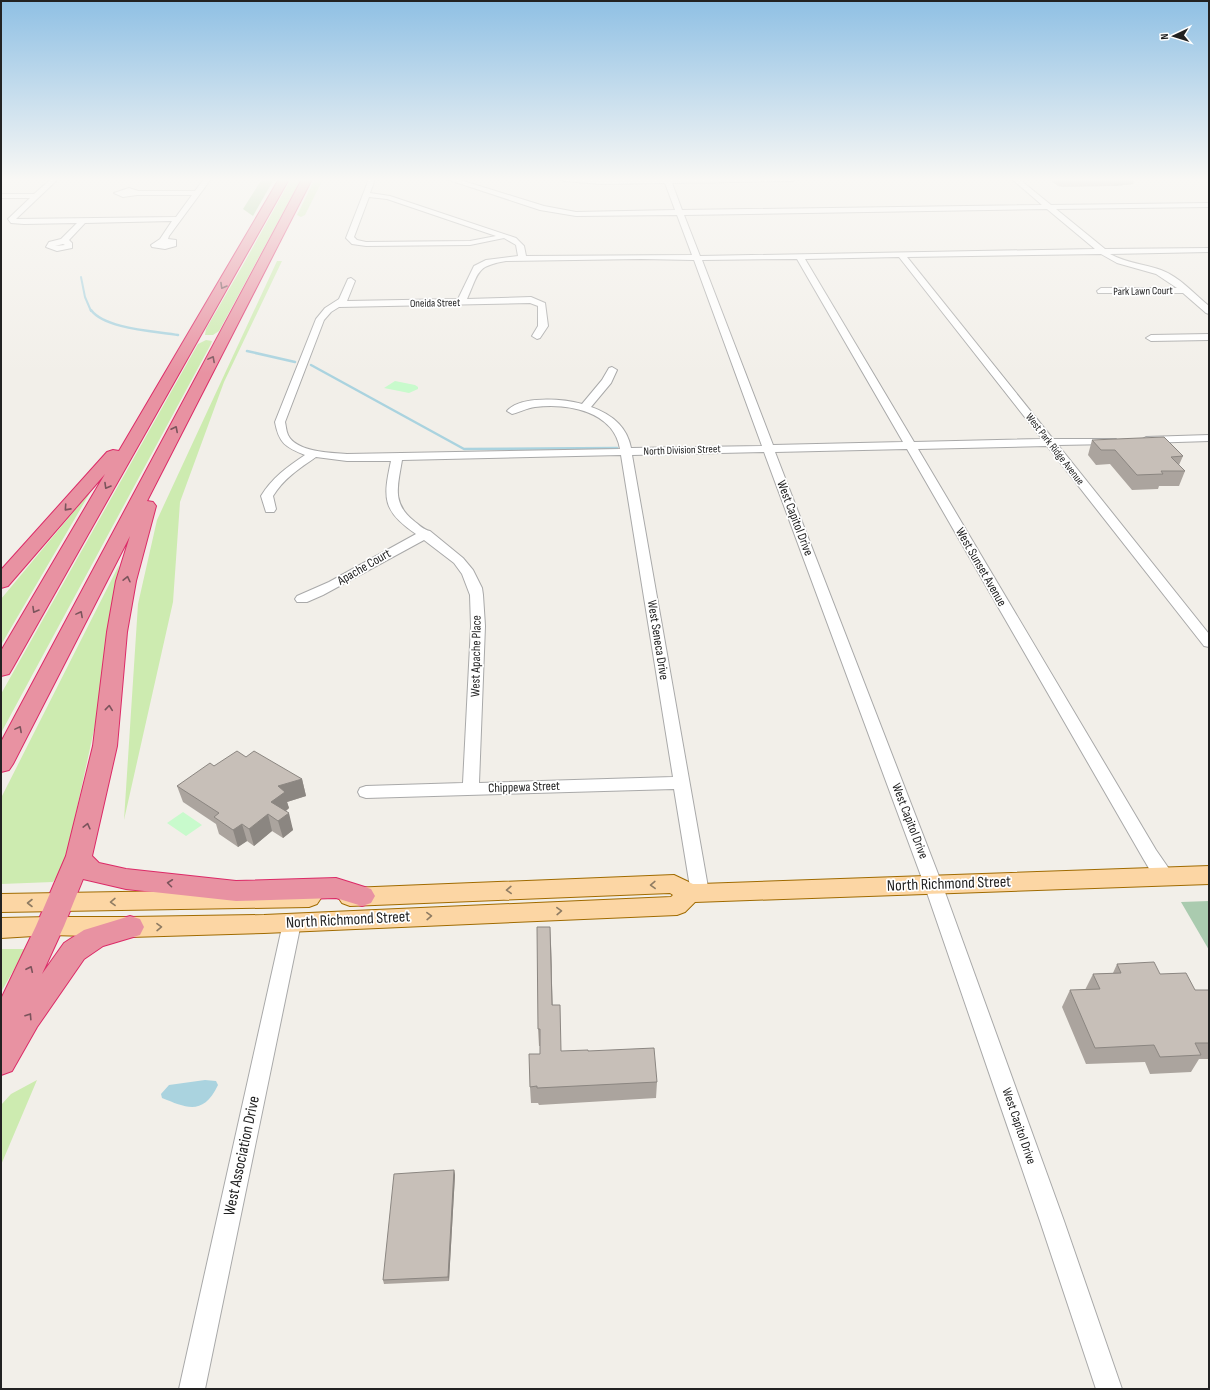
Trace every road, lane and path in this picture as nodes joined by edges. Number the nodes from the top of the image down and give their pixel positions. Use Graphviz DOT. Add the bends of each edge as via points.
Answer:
graph roads {
  1 [pos="247,244"];
  2 [pos="273,244"];
  3 [pos="365,244"];
  4 [pos="380,244"];
  5 [pos="520,244"];
  6 [pos="691,244"];
  7 [pos="1093,244"];
  8 [pos="1209,250"];
  9 [pos="1103,252"];
  10 [pos="901,255"];
  11 [pos="800,257"];
  12 [pos="522,258"];
  13 [pos="697,258"];
  14 [pos="351,281"];
  15 [pos="1184,290"];
  16 [pos="1101,291"];
  17 [pos="461,302"];
  18 [pos="338,304"];
  19 [pos="1209,311"];
  20 [pos="537,336"];
  21 [pos="1209,337"];
  22 [pos="1151,338"];
  23 [pos="612,370"];
  24 [pos="155,403"];
  25 [pos="584,408"];
  26 [pos="512,411"];
  27 [pos="1209,438"];
  28 [pos="1050,442"];
  29 [pos="909,445"];
  30 [pos="769,448"];
  31 [pos="627,452"];
  32 [pos="314,454"];
  33 [pos="397,457"];
  34 [pos="157,464"];
  35 [pos="270,509"];
  36 [pos="430,537"];
  37 [pos="1,582"];
  38 [pos="302,599"];
  39 [pos="1209,643"];
  40 [pos="1,669"];
  41 [pos="1,764"];
  42 [pos="682,783"];
  43 [pos="471,789"];
  44 [pos="366,792"];
  45 [pos="79,856"];
  46 [pos="1209,875"];
  47 [pos="1165,876"];
  48 [pos="933,884"];
  49 [pos="695,893"];
  50 [pos="362,896"];
  51 [pos="1,903"];
  52 [pos="55,914"];
  53 [pos="292,923"];
  54 [pos="130,927"];
  55 [pos="1,928"];
  56 [pos="1,1030"];
  57 [pos="1,1061"];
  58 [pos="192,1389"];
  59 [pos="1109,1389"];
  1 -- 24 [label="highway, one-way"];
  34 -- 2 [label="highway, one-way"];
  3 -- 4 [label="street"];
  5 -- 12 [label="street" via="523,250"];
  6 -- 13 [label="street, West Capitol Drive"];
  7 -- 9 [label="street"];
  8 -- 9 [label="street"];
  9 -- 10 [label="street"];
  9 -- 15 [label="street" via="1117,261 1165,275"];
  10 -- 11 [label="street"];
  10 -- 28 [label="street, West Park Ridge Avenue"];
  11 -- 13 [label="street"];
  11 -- 29 [label="street, West Sunset Avenue"];
  12 -- 13 [label="street"];
  12 -- 17 [label="street" via="498,259 481,265 477,268"];
  13 -- 30 [label="street, West Capitol Drive"];
  14 -- 18 [label="street" via="346,296"];
  15 -- 16 [label="street, Park Lawn Court"];
  15 -- 19 [label="street"];
  17 -- 18 [label="street, Oneida Street"];
  17 -- 20 [label="street, Oneida Street" via="515,299 539,302 542,305 543,326"];
  18 -- 32 [label="street, North Division Street" via="320,319 280,422 283,437 290,444"];
  21 -- 22 [label="street"];
  23 -- 25 [label="street" via="607,382"];
  24 -- 37 [label="highway, one-way" via="139,419 86,488"];
  24 -- 40 [label="highway, one-way"];
  25 -- 26 [label="street, West Seneca Drive" via="538,403 527,404"];
  25 -- 31 [label="street, West Seneca Drive" via="599,413 615,425 621,432"];
  27 -- 28 [label="street, North Division Street"];
  28 -- 29 [label="street, North Division Street"];
  28 -- 39 [label="street, West Park Ridge Avenue"];
  29 -- 30 [label="street, North Division Street"];
  29 -- 47 [label="street, West Sunset Avenue" via="1150,855"];
  30 -- 31 [label="street, North Division Street"];
  30 -- 48 [label="street, West Capitol Drive"];
  31 -- 33 [label="street, North Division Street"];
  31 -- 42 [label="street, West Seneca Drive"];
  32 -- 33 [label="street, North Division Street" via="337,457"];
  32 -- 35 [label="street" via="285,474 271,489 267,496"];
  33 -- 36 [label="street, West Apache Place" via="392,493 395,507 407,522"];
  41 -- 34 [label="highway, one-way"];
  45 -- 34 [label="highway, one-way" via="105,746 117,632 126,581 145,511 160,476"];
  36 -- 38 [label="street, Apache Court" via="393,550 331,586"];
  36 -- 43 [label="street, West Apache Place" via="461,563 469,573 476,590"];
  42 -- 43 [label="street, Chippewa Street"];
  42 -- 49 [label="street, West Seneca Drive"];
  43 -- 44 [label="street, Chippewa Street"];
  50 -- 45 [label="highway, one-way" via="336,888 236,890 126,879 91,872"];
  45 -- 52 [label="highway"];
  46 -- 47 [label="main road, North Richmond Street"];
  47 -- 48 [label="main road, North Richmond Street"];
  48 -- 49 [label="main road, North Richmond Street"];
  48 -- 59 [label="street, West Capitol Drive"];
  49 -- 50 [label="main road, North Richmond Street, one-way" via="674,884"];
  53 -- 49 [label="main road, North Richmond Street, one-way" via="677,906"];
  50 -- 52 [label="main road, North Richmond Street, one-way"];
  52 -- 51 [label="main road, North Richmond Street, one-way"];
  52 -- 54 [label="main road, North Richmond Street"];
  52 -- 55 [label="main road, North Richmond Street"];
  56 -- 52 [label="highway, one-way"];
  54 -- 53 [label="main road, North Richmond Street, one-way"];
  53 -- 58 [label="street, West Association Drive"];
  57 -- 54 [label="highway, one-way" via="27,1018 74,951 94,938"];
}
